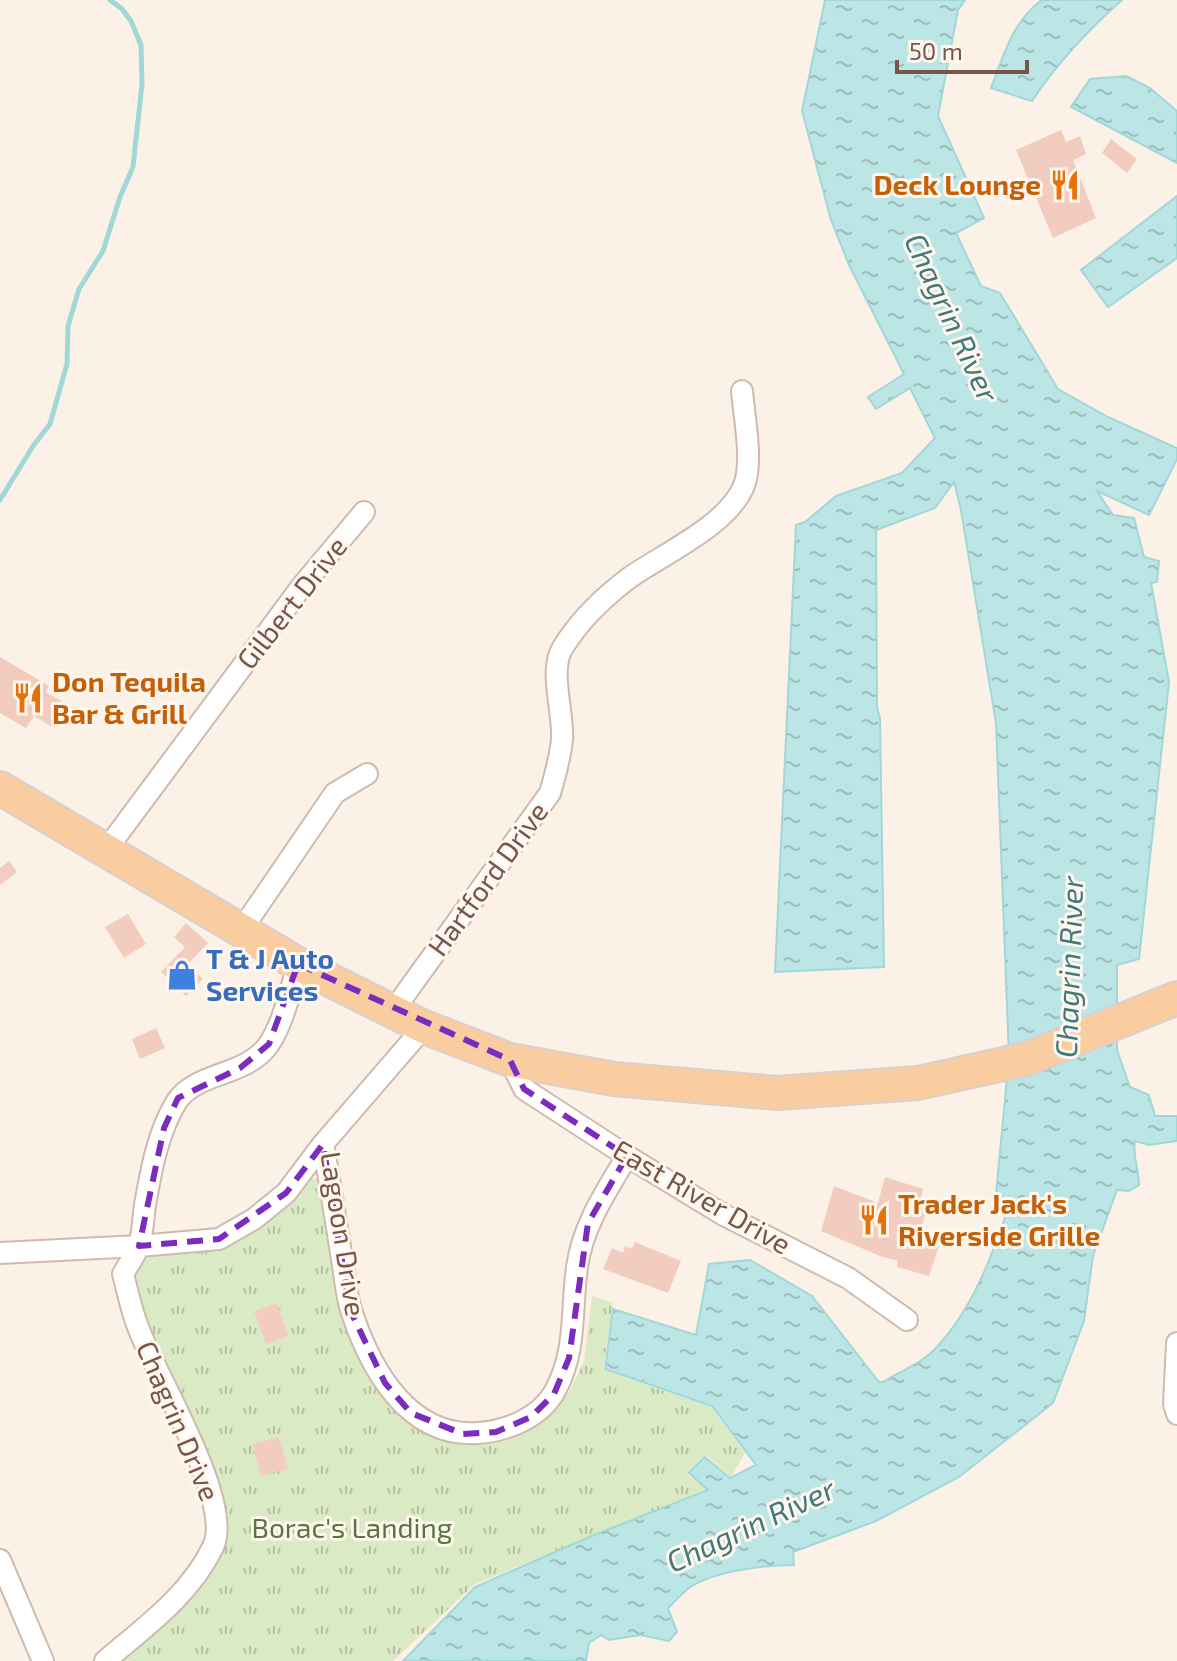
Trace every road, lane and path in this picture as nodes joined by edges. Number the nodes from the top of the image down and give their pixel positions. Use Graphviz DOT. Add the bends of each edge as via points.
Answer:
graph roads {
  1 [pos="742,391"];
  2 [pos="364,512"];
  3 [pos="367,774"];
  4 [pos="0,788"];
  5 [pos="106,850"];
  6 [pos="242,929"];
  7 [pos="298,964"];
  8 [pos="1177,998"];
  9 [pos="393,1011"];
  10 [pos="424,1027"];
  11 [pos="510,1060"];
  12 [pos="323,1144"];
  13 [pos="627,1156"];
  14 [pos="139,1246"];
  15 [pos="0,1253"];
  16 [pos="907,1320"];
  17 [pos="1177,1343"];
  18 [pos="1177,1414"];
  19 [pos="0,1560"];
  20 [pos="43,1661"];
  21 [pos="105,1661"];
  1 -- 9 [label="street, Hartford Drive" via="748,456 743,487 721,517 627,580 590,614 560,653 562,737 550,793"];
  2 -- 5 [label="street, Gilbert Drive" via="302,586"];
  3 -- 6 [label="street" via="335,793"];
  4 -- 5 [label="main road"];
  5 -- 6 [label="main road"];
  6 -- 7 [label="main road"];
  7 -- 9 [label="main road"];
  7 -- 14 [label="street, Chagrin Drive" via="269,1044 248,1063 178,1098 149,1182"];
  8 -- 11 [label="main road" via="1026,1059 918,1083 777,1093 614,1079"];
  9 -- 10 [label="main road"];
  10 -- 11 [label="main road"];
  10 -- 12 [label="street, Lagoon Drive"];
  11 -- 13 [label="street, East River Drive" via="524,1089"];
  12 -- 13 [label="street, Lagoon Drive" via="350,1310 366,1348 385,1383 411,1413 463,1434 496,1432 531,1417 554,1394 569,1358 577,1266 588,1223"];
  12 -- 14 [label="street" via="286,1193 219,1239"];
  13 -- 16 [label="street, East River Drive" via="722,1214 848,1278"];
  14 -- 15 [label="street"];
  14 -- 21 [label="street, Chagrin Drive" via="123,1274 139,1331 217,1510 214,1544 184,1592"];
  17 -- 18 [label="street"];
  19 -- 20 [label="street"];
}
